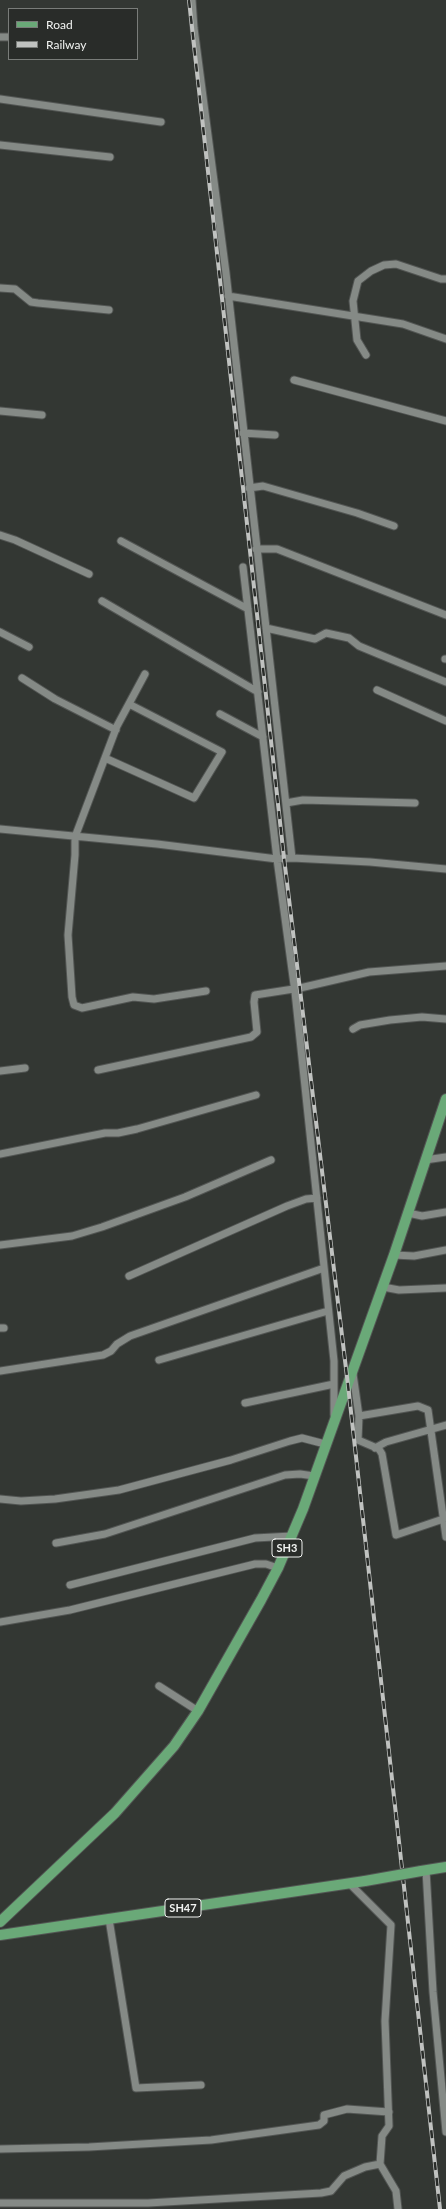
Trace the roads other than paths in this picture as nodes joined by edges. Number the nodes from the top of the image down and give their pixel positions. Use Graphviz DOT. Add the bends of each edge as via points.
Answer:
graph roads {
  1 [pos="192,0"];
  2 [pos="0,99"];
  3 [pos="161,122"];
  4 [pos="0,146"];
  5 [pos="110,157"];
  6 [pos="446,279"];
  7 [pos="0,288"];
  8 [pos="228,296"];
  9 [pos="109,310"];
  10 [pos="356,317"];
  11 [pos="446,339"];
  12 [pos="366,355"];
  13 [pos="294,380"];
  14 [pos="0,411"];
  15 [pos="42,415"];
  16 [pos="446,421"];
  17 [pos="243,433"];
  18 [pos="275,435"];
  19 [pos="249,488"];
  20 [pos="394,526"];
  21 [pos="0,536"];
  22 [pos="121,541"];
  23 [pos="256,549"];
  24 [pos="243,567"];
  25 [pos="89,574"];
  26 [pos="102,601"];
  27 [pos="248,609"];
  28 [pos="446,615"];
  29 [pos="266,628"];
  30 [pos="0,632"];
  31 [pos="29,647"];
  32 [pos="145,674"];
  33 [pos="22,678"];
  34 [pos="446,682"];
  35 [pos="376,690"];
  36 [pos="258,692"];
  37 [pos="129,704"];
  38 [pos="220,714"];
  39 [pos="446,721"];
  40 [pos="116,730"];
  41 [pos="263,737"];
  42 [pos="105,758"];
  43 [pos="286,803"];
  44 [pos="415,803"];
  45 [pos="0,828"];
  46 [pos="75,837"];
  47 [pos="292,858"];
  48 [pos="277,859"];
  49 [pos="446,869"];
  50 [pos="446,966"];
  51 [pos="294,989"];
  52 [pos="206,991"];
  53 [pos="446,1019"];
  54 [pos="353,1029"];
  55 [pos="25,1068"];
  56 [pos="98,1070"];
  57 [pos="0,1071"];
  58 [pos="256,1095"];
  59 [pos="446,1099"];
  60 [pos="442,1120"];
  61 [pos="0,1154"];
  62 [pos="446,1157"];
  63 [pos="271,1160"];
  64 [pos="425,1160"];
  65 [pos="317,1198"];
  66 [pos="446,1212"];
  67 [pos="408,1213"];
  68 [pos="0,1245"];
  69 [pos="446,1250"];
  70 [pos="394,1255"];
  71 [pos="324,1268"];
  72 [pos="129,1276"];
  73 [pos="383,1287"];
  74 [pos="446,1288"];
  75 [pos="328,1311"];
  76 [pos="159,1360"];
  77 [pos="0,1371"];
  78 [pos="352,1372"];
  79 [pos="334,1384"];
  80 [pos="245,1403"];
  81 [pos="359,1416"];
  82 [pos="334,1419"];
  83 [pos="446,1425"];
  84 [pos="432,1429"];
  85 [pos="325,1444"];
  86 [pos="376,1448"];
  87 [pos="314,1476"];
  88 [pos="0,1499"];
  89 [pos="445,1519"];
  90 [pos="292,1536"];
  91 [pos="446,1537"];
  92 [pos="56,1543"];
  93 [pos="278,1568"];
  94 [pos="70,1585"];
  95 [pos="0,1622"];
  96 [pos="159,1686"];
  97 [pos="198,1711"];
  98 [pos="446,1868"];
  99 [pos="424,1871"];
  100 [pos="349,1883"];
  101 [pos="109,1919"];
  102 [pos="0,1922"];
  103 [pos="0,1935"];
  104 [pos="201,2085"];
  105 [pos="389,2112"];
  106 [pos="446,2132"];
  107 [pos="0,2149"];
  108 [pos="380,2164"];
  109 [pos="0,2203"];
  110 [pos="13,2206"];
  111 [pos="398,2209"];
  1 -- 8 [label="street"];
  2 -- 3 [label="street"];
  4 -- 5 [label="street"];
  6 -- 10 [label="street" via="396,264 384,265 358,281 353,301"];
  7 -- 9 [label="street" via="15,289 31,302"];
  8 -- 10 [label="street"];
  8 -- 17 [label="street"];
  10 -- 11 [label="street" via="402,324"];
  10 -- 12 [label="street" via="357,340"];
  13 -- 16 [label="street"];
  14 -- 15 [label="street"];
  17 -- 18 [label="street"];
  17 -- 19 [label="street"];
  19 -- 20 [label="street" via="263,486"];
  19 -- 23 [label="street"];
  21 -- 25 [label="street" via="15,540"];
  22 -- 27 [label="street"];
  23 -- 28 [label="street" via="277,549"];
  23 -- 29 [label="street"];
  24 -- 27 [label="street"];
  26 -- 36 [label="street"];
  27 -- 36 [label="street"];
  29 -- 34 [label="street" via="316,639 326,633 349,638 359,646"];
  29 -- 43 [label="street"];
  30 -- 31 [label="street"];
  32 -- 37 [label="street"];
  33 -- 40 [label="street" via="55,699"];
  35 -- 39 [label="street"];
  36 -- 41 [label="street"];
  37 -- 40 [label="street"];
  37 -- 42 [label="street" via="222,752 194,798"];
  38 -- 41 [label="street"];
  40 -- 42 [label="street"];
  41 -- 48 [label="street"];
  42 -- 46 [label="street"];
  43 -- 44 [label="street" via="303,800"];
  43 -- 47 [label="street"];
  45 -- 46 [label="street"];
  46 -- 48 [label="street"];
  46 -- 52 [label="street" via="68,935 68,967 74,1005 82,1008 133,997 154,999"];
  47 -- 48 [label="street"];
  47 -- 49 [label="street"];
  48 -- 51 [label="street"];
  50 -- 51 [label="street" via="368,972"];
  51 -- 56 [label="street" via="255,995 258,1032 251,1037"];
  51 -- 65 [label="street"];
  53 -- 54 [label="street" via="422,1017 390,1020 360,1025"];
  55 -- 57 [label="street"];
  58 -- 61 [label="street" via="137,1129"];
  59 -- 60 [label="main road, SH3"];
  60 -- 64 [label="main road, SH3"];
  62 -- 64 [label="street"];
  63 -- 68 [label="street" via="102,1227 72,1236"];
  64 -- 67 [label="main road, SH3"];
  65 -- 71 [label="street"];
  65 -- 72 [label="street" via="287,1206"];
  66 -- 67 [label="street" via="422,1216"];
  67 -- 70 [label="main road, SH3"];
  69 -- 70 [label="street" via="414,1256"];
  70 -- 73 [label="main road, SH3"];
  71 -- 75 [label="street"];
  71 -- 77 [label="street" via="130,1336 103,1355"];
  73 -- 74 [label="street" via="399,1290"];
  73 -- 78 [label="main road, SH3"];
  75 -- 76 [label="street"];
  75 -- 79 [label="street"];
  78 -- 81 [label="street"];
  78 -- 82 [label="main road, SH3"];
  79 -- 80 [label="street"];
  79 -- 82 [label="street"];
  81 -- 84 [label="street" via="418,1406 428,1410"];
  81 -- 86 [label="street" via="358,1440"];
  82 -- 85 [label="main road, SH3"];
  83 -- 84 [label="street"];
  84 -- 86 [label="street" via="386,1442"];
  84 -- 89 [label="street"];
  85 -- 87 [label="main road, SH3"];
  85 -- 88 [label="street" via="302,1438 119,1490 55,1499"];
  86 -- 89 [label="street" via="382,1454 396,1535"];
  87 -- 90 [label="main road, SH3"];
  87 -- 92 [label="street" via="285,1475 105,1534"];
  89 -- 91 [label="street"];
  90 -- 93 [label="main road, SH3"];
  90 -- 94 [label="street" via="255,1538"];
  93 -- 95 [label="street" via="255,1564 70,1610"];
  93 -- 97 [label="main road, SH3"];
  96 -- 97 [label="street"];
  97 -- 102 [label="main road, SH3" via="174,1746 115,1814"];
  98 -- 99 [label="main road, SH47"];
  99 -- 100 [label="main road, SH47, bridge"];
  99 -- 106 [label="street"];
  100 -- 101 [label="main road, SH47"];
  100 -- 105 [label="street" via="391,1925 385,2020"];
  101 -- 103 [label="main road, SH47"];
  101 -- 104 [label="street" via="136,2088"];
  105 -- 107 [label="street" via="347,2109 324,2115 324,2121 319,2125 211,2140"];
  105 -- 108 [label="street" via="389,2126 382,2136"];
  108 -- 110 [label="street" via="344,2176 331,2191 321,2193 148,2203"];
  108 -- 111 [label="street" via="396,2191"];
  109 -- 110 [label="street"];
}
